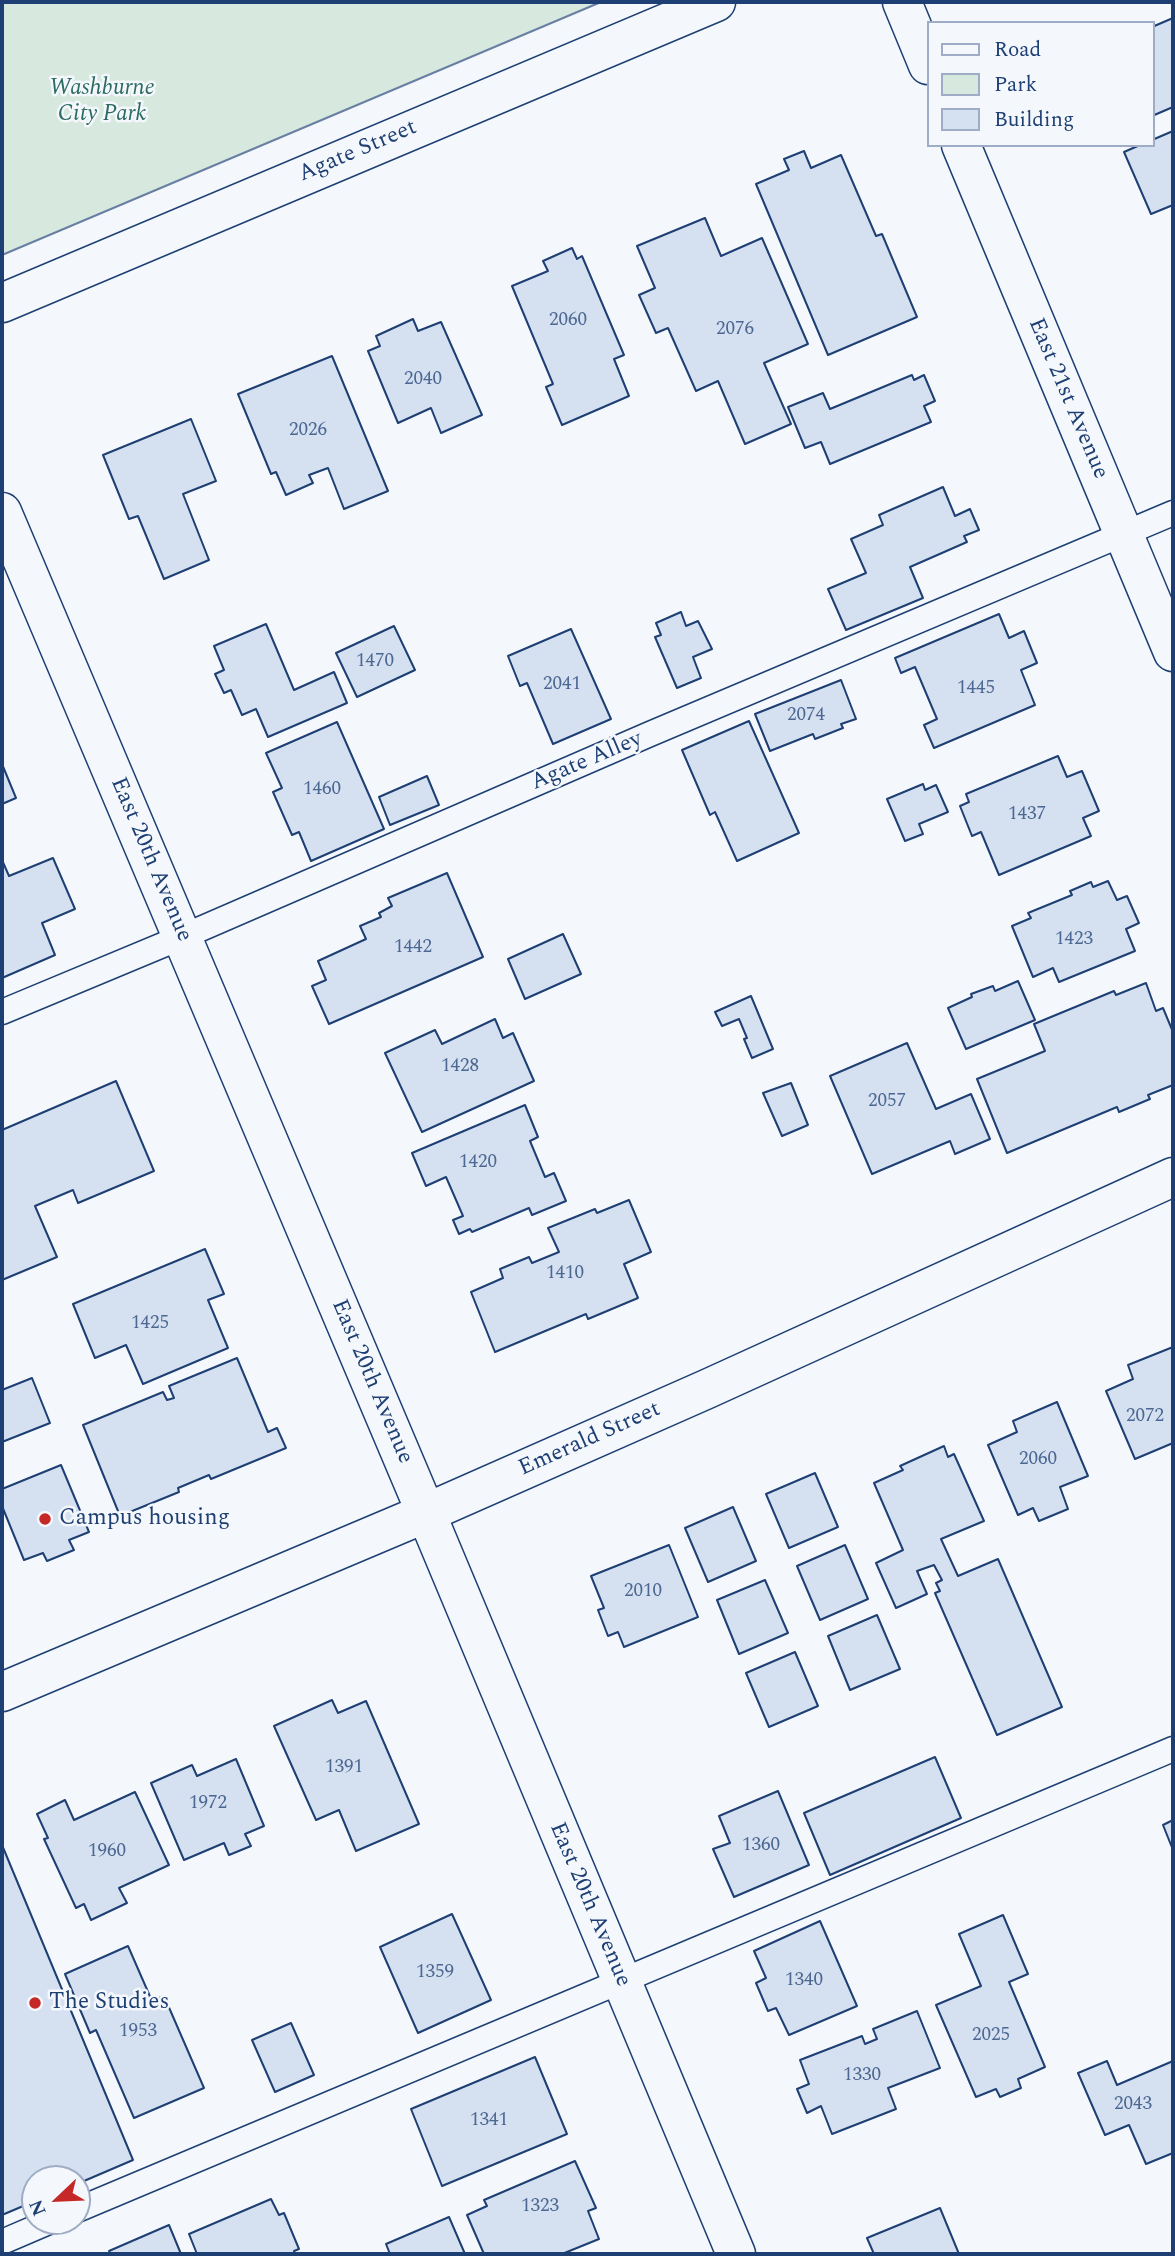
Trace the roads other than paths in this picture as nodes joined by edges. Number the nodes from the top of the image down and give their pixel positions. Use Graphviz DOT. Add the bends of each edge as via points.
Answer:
graph roads {
  1 [pos="716,2"];
  2 [pos="902,2"];
  3 [pos="926,60"];
  4 [pos="962,147"];
  5 [pos="2,303"];
  6 [pos="2,512"];
  7 [pos="1173,513"];
  8 [pos="1123,534"];
  9 [pos="1173,652"];
  10 [pos="182,937"];
  11 [pos="2,1012"];
  12 [pos="1173,1177"];
  13 [pos="426,1513"];
  14 [pos="2,1692"];
  15 [pos="1173,1749"];
  16 [pos="620,1981"];
  17 [pos="91,2204"];
  18 [pos="21,2234"];
  19 [pos="2,2242"];
  20 [pos="736,2254"];
  1 -- 5 [label="street, Agate Street"];
  2 -- 3 [label="street"];
  4 -- 8 [label="street, East 21st Avenue"];
  6 -- 10 [label="street, East 20th Avenue"];
  7 -- 8 [label="lane, Agate Alley"];
  8 -- 9 [label="street, East 21st Avenue"];
  8 -- 10 [label="lane, Agate Alley"];
  10 -- 11 [label="lane, Agate Alley"];
  10 -- 13 [label="street, East 20th Avenue"];
  12 -- 13 [label="street, Emerald Street"];
  13 -- 14 [label="street, Emerald Street"];
  13 -- 16 [label="street, East 20th Avenue"];
  15 -- 16 [label="lane"];
  16 -- 17 [label="lane"];
  16 -- 20 [label="street, East 20th Avenue"];
  18 -- 19 [label="lane"];
}
